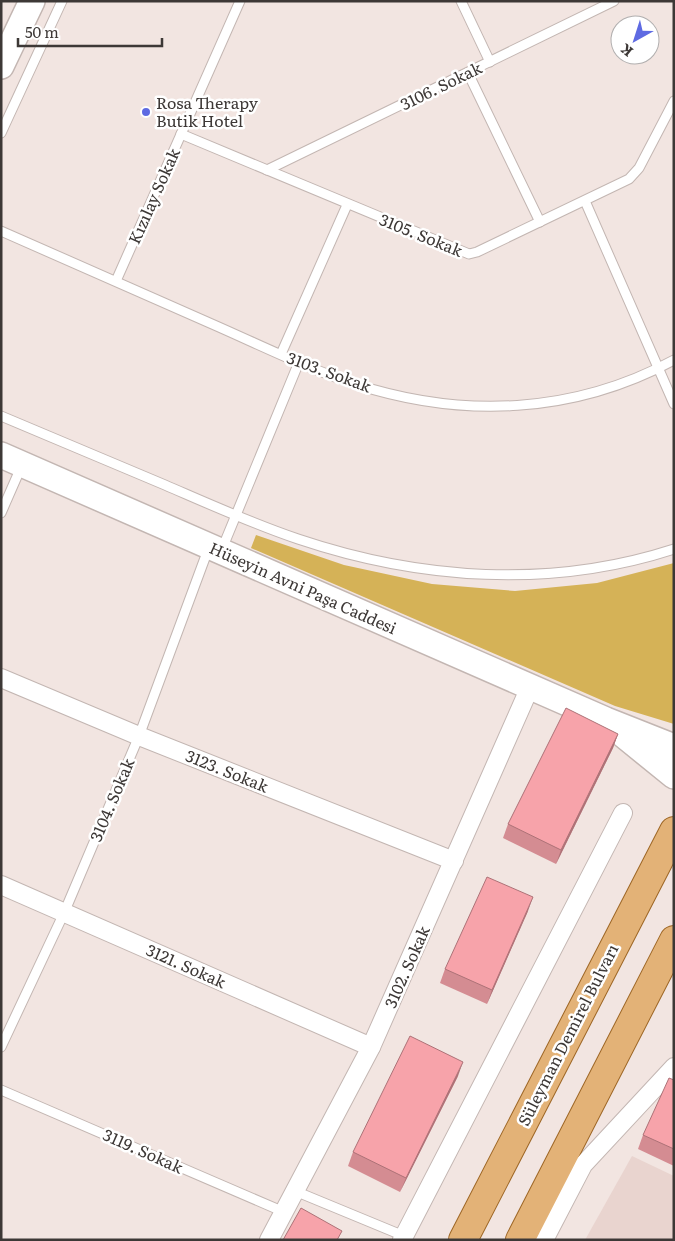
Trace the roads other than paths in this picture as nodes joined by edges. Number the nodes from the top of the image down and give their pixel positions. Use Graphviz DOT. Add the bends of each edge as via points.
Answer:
graph roads {
  1 [pos="32,1"];
  2 [pos="62,1"];
  3 [pos="240,1"];
  4 [pos="461,1"];
  5 [pos="614,1"];
  6 [pos="490,62"];
  7 [pos="1,66"];
  8 [pos="468,73"];
  9 [pos="674,101"];
  10 [pos="1,133"];
  11 [pos="181,134"];
  12 [pos="267,170"];
  13 [pos="585,201"];
  14 [pos="348,204"];
  15 [pos="540,222"];
  16 [pos="1,231"];
  17 [pos="116,282"];
  18 [pos="281,354"];
  19 [pos="674,360"];
  20 [pos="299,362"];
  21 [pos="658,368"];
  22 [pos="674,404"];
  23 [pos="1,416"];
  24 [pos="12,460"];
  25 [pos="1,513"];
  26 [pos="237,516"];
  27 [pos="215,549"];
  28 [pos="674,549"];
  29 [pos="1,678"];
  30 [pos="530,687"];
  31 [pos="606,720"];
  32 [pos="139,736"];
  33 [pos="674,747"];
  34 [pos="674,776"];
  35 [pos="623,813"];
  36 [pos="674,831"];
  37 [pos="454,861"];
  38 [pos="1,885"];
  39 [pos="64,913"];
  40 [pos="674,940"];
  41 [pos="371,1047"];
  42 [pos="1,1048"];
  43 [pos="674,1067"];
  44 [pos="1,1090"];
  45 [pos="295,1190"];
  46 [pos="284,1212"];
  47 [pos="403,1238"];
  48 [pos="269,1240"];
  49 [pos="463,1240"];
  50 [pos="520,1240"];
  51 [pos="544,1240"];
  1 -- 7 [label="main road"];
  2 -- 10 [label="lane"];
  3 -- 11 [label="lane, Kızılay Sokak"];
  4 -- 6 [label="lane"];
  5 -- 6 [label="lane, 3106. Sokak"];
  6 -- 8 [label="lane, 3106. Sokak"];
  8 -- 12 [label="lane, 3106. Sokak"];
  8 -- 15 [label="lane"];
  9 -- 13 [label="lane, 3105. Sokak" via="636,172 625,182"];
  11 -- 12 [label="lane, 3105. Sokak"];
  11 -- 17 [label="lane, Kızılay Sokak"];
  12 -- 14 [label="lane, 3105. Sokak"];
  13 -- 15 [label="lane, 3105. Sokak"];
  13 -- 21 [label="lane"];
  14 -- 15 [label="lane, 3105. Sokak" via="469,254"];
  14 -- 18 [label="lane"];
  16 -- 17 [label="lane, 3103. Sokak"];
  17 -- 18 [label="lane, 3103. Sokak"];
  18 -- 20 [label="lane, 3103. Sokak"];
  19 -- 21 [label="lane, 3103. Sokak"];
  20 -- 21 [label="lane, 3103. Sokak" via="356,384 413,399 464,406 546,403 623,384"];
  20 -- 26 [label="lane, 3104. Sokak"];
  21 -- 22 [label="lane"];
  23 -- 26 [label="lane"];
  24 -- 25 [label="lane"];
  24 -- 27 [label="main road, Hüseyin Avni Paşa Caddesi"];
  26 -- 27 [label="lane, 3104. Sokak"];
  26 -- 28 [label="lane" via="349,554 413,568 474,574 514,576 586,570"];
  27 -- 30 [label="main road, Hüseyin Avni Paşa Caddesi"];
  27 -- 32 [label="lane, 3104. Sokak"];
  29 -- 32 [label="street, 3123. Sokak"];
  30 -- 31 [label="main road, Hüseyin Avni Paşa Caddesi"];
  30 -- 37 [label="street, 3102. Sokak"];
  31 -- 33 [label="main road, Hüseyin Avni Paşa Caddesi"];
  31 -- 34 [label="main road, Hüseyin Avni Paşa Caddesi"];
  32 -- 37 [label="street, 3123. Sokak"];
  32 -- 39 [label="lane, 3104. Sokak"];
  35 -- 47 [label="street"];
  36 -- 49 [label="main road, Süleyman Demirel Bulvarı"];
  37 -- 41 [label="street, 3102. Sokak"];
  38 -- 39 [label="street, 3121. Sokak"];
  39 -- 41 [label="street, 3121. Sokak"];
  39 -- 42 [label="lane, 3104. Sokak"];
  40 -- 50 [label="main road"];
  41 -- 45 [label="street, 3102. Sokak"];
  43 -- 51 [label="street" via="583,1165"];
  44 -- 46 [label="lane, 3119. Sokak"];
  45 -- 46 [label="street, 3102. Sokak"];
  45 -- 47 [label="lane"];
  46 -- 48 [label="street, 3102. Sokak"];
}
